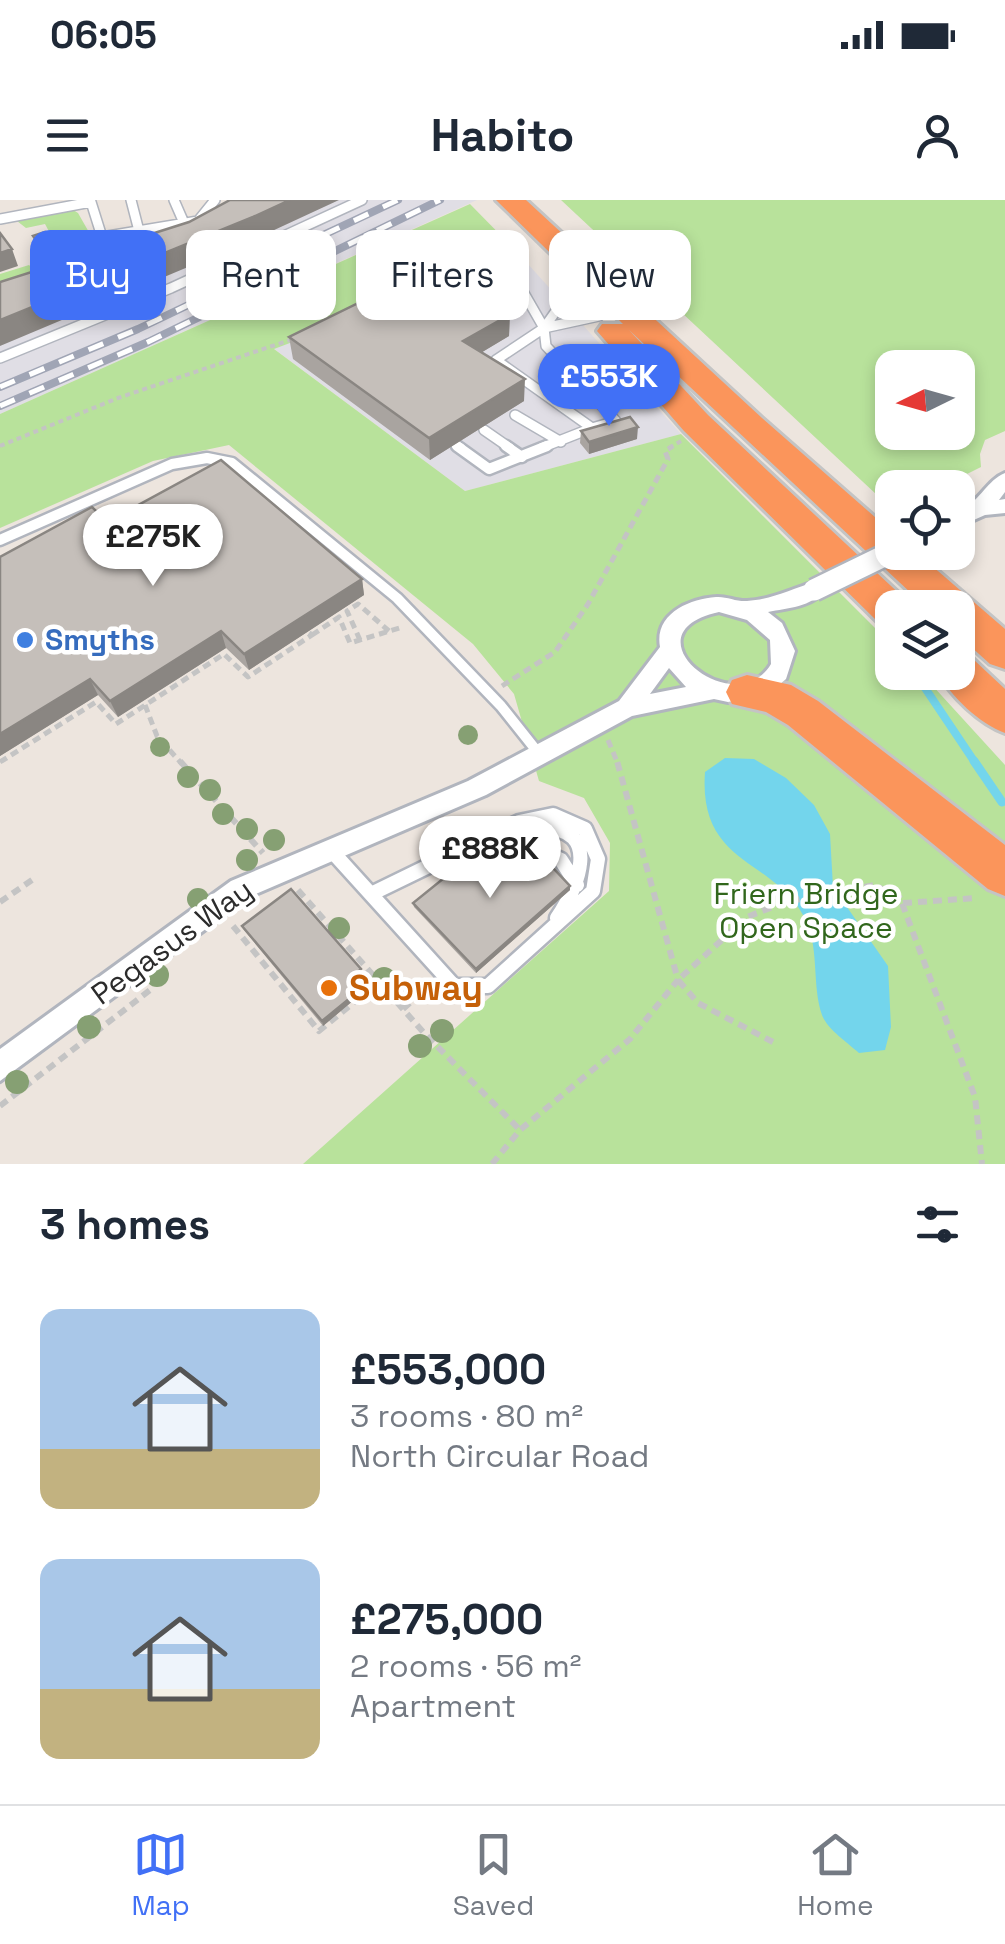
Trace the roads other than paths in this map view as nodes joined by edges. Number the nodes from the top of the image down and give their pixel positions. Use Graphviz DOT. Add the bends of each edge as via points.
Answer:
graph roads {
  1 [pos="130,200"];
  2 [pos="174,200"];
  3 [pos="215,200"];
  4 [pos="362,200"];
  5 [pos="489,200"];
  6 [pos="510,200"];
  7 [pos="90,201"];
  8 [pos="43,204"];
  9 [pos="0,218"];
  10 [pos="184,223"];
  11 [pos="100,230"];
  12 [pos="139,230"];
  13 [pos="145,230"];
  14 [pos="549,264"];
  15 [pos="529,302"];
  16 [pos="549,320"];
  17 [pos="564,320"];
  18 [pos="601,320"];
  19 [pos="544,328"];
  20 [pos="0,358"];
  21 [pos="515,414"];
  22 [pos="592,428"];
  23 [pos="484,430"];
  24 [pos="561,442"];
  25 [pos="456,445"];
  26 [pos="522,457"];
  27 [pos="1005,479"];
  28 [pos="1005,506"];
  29 [pos="981,509"];
  30 [pos="975,512"];
  31 [pos="0,540"];
  32 [pos="875,560"];
  33 [pos="933,590"];
  34 [pos="808,593"];
  35 [pos="875,595"];
  36 [pos="746,609"];
  37 [pos="975,627"];
  38 [pos="782,643"];
  39 [pos="669,652"];
  40 [pos="1005,653"];
  41 [pos="975,687"];
  42 [pos="730,691"];
  43 [pos="627,708"];
  44 [pos="1005,715"];
  45 [pos="540,754"];
  46 [pos="516,840"];
  47 [pos="329,848"];
  48 [pos="467,848"];
  49 [pos="996,886"];
  50 [pos="578,889"];
  51 [pos="370,894"];
  52 [pos="542,937"];
  53 [pos="0,1068"];
  1 -- 12 [label="lane"];
  2 -- 10 [label="lane"];
  3 -- 10 [label="lane" via="198,221"];
  4 -- 20 [label="lane"];
  5 -- 14 [label="highway"];
  6 -- 33 [label="highway"];
  7 -- 8 [label="lane"];
  7 -- 11 [label="lane"];
  8 -- 9 [label="lane"];
  10 -- 13 [label="lane"];
  15 -- 19 [label="lane"];
  16 -- 19 [label="lane"];
  17 -- 19 [label="lane"];
  18 -- 35 [label="highway" via="658,384"];
  19 -- 22 [label="lane" via="546,346 616,421"];
  19 -- 22 [label="lane" via="496,360"];
  21 -- 24 [label="lane"];
  22 -- 24 [label="lane"];
  23 -- 26 [label="lane"];
  24 -- 26 [label="lane"];
  25 -- 26 [label="lane" via="488,469"];
  27 -- 29 [label="street"];
  28 -- 29 [label="street"];
  29 -- 30 [label="street"];
  31 -- 45 [label="lane" via="172,464 212,457 241,467 397,598"];
  32 -- 34 [label="street, bridge"];
  34 -- 36 [label="street"];
  34 -- 38 [label="street"];
  36 -- 38 [label="street"];
  36 -- 39 [label="street" via="709,605 685,613 670,632"];
  37 -- 40 [label="highway"];
  38 -- 42 [label="street" via="776,676"];
  39 -- 42 [label="street" via="682,674"];
  39 -- 43 [label="street, Pegasus Way"];
  41 -- 44 [label="highway"];
  42 -- 43 [label="street, Pegasus Way"];
  42 -- 49 [label="highway" via="776,697 803,712"];
  43 -- 45 [label="street, Pegasus Way"];
  45 -- 47 [label="street, Pegasus Way" via="477,788"];
  46 -- 48 [label="lane"];
  46 -- 50 [label="lane" via="563,862"];
  46 -- 50 [label="lane" via="533,829 574,841 583,873"];
  47 -- 51 [label="lane"];
  47 -- 53 [label="street, Pegasus Way" via="240,889"];
  48 -- 51 [label="lane"];
  48 -- 52 [label="lane" via="519,822 553,815 585,829 598,860 593,892"];
  50 -- 52 [label="lane"];
  51 -- 52 [label="lane" via="454,986 488,986"];
}
